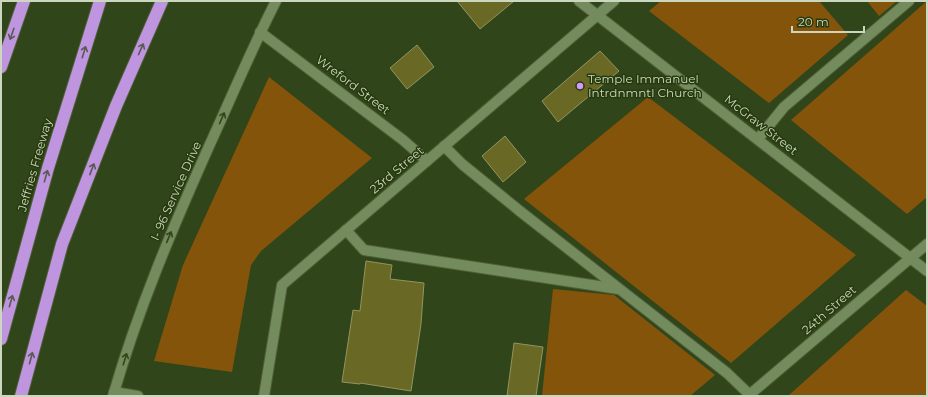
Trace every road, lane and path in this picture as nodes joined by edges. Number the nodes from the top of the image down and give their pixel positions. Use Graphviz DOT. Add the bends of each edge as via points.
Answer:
graph roads {
  1 [pos="24,1"];
  2 [pos="100,1"];
  3 [pos="162,1"];
  4 [pos="276,1"];
  5 [pos="579,1"];
  6 [pos="614,1"];
  7 [pos="909,1"];
  8 [pos="597,15"];
  9 [pos="260,32"];
  10 [pos="1,67"];
  11 [pos="758,138"];
  12 [pos="444,146"];
  13 [pos="427,161"];
  14 [pos="346,230"];
  15 [pos="927,244"];
  16 [pos="910,258"];
  17 [pos="927,271"];
  18 [pos="619,290"];
  19 [pos="1,339"];
  20 [pos="114,394"];
  21 [pos="21,396"];
  22 [pos="138,396"];
  23 [pos="264,396"];
  24 [pos="749,396"];
  1 -- 10 [label="highway, one-way"];
  19 -- 2 [label="highway, Jeffries Freeway, one-way" via="48,168"];
  21 -- 3 [label="highway, one-way" via="62,244 116,106"];
  4 -- 9 [label="street, I- 96 Service Drive"];
  5 -- 8 [label="street, McGraw Street"];
  6 -- 8 [label="street, 23rd Street"];
  7 -- 11 [label="street" via="784,107"];
  8 -- 11 [label="street, McGraw Street"];
  8 -- 12 [label="street, 23rd Street"];
  9 -- 13 [label="street, Wreford Street"];
  20 -- 9 [label="street, I- 96 Service Drive, one-way" via="155,270"];
  11 -- 16 [label="street, McGraw Street"];
  12 -- 13 [label="street, 23rd Street"];
  12 -- 18 [label="street" via="462,164"];
  13 -- 14 [label="street, 23rd Street"];
  14 -- 18 [label="street" via="364,250"];
  14 -- 23 [label="street, 23rd Street" via="282,285"];
  15 -- 16 [label="street, 24th Street"];
  16 -- 17 [label="street, McGraw Street"];
  16 -- 24 [label="street, 24th Street"];
  18 -- 24 [label="street" via="727,373"];
  20 -- 22 [label="street"];
}
